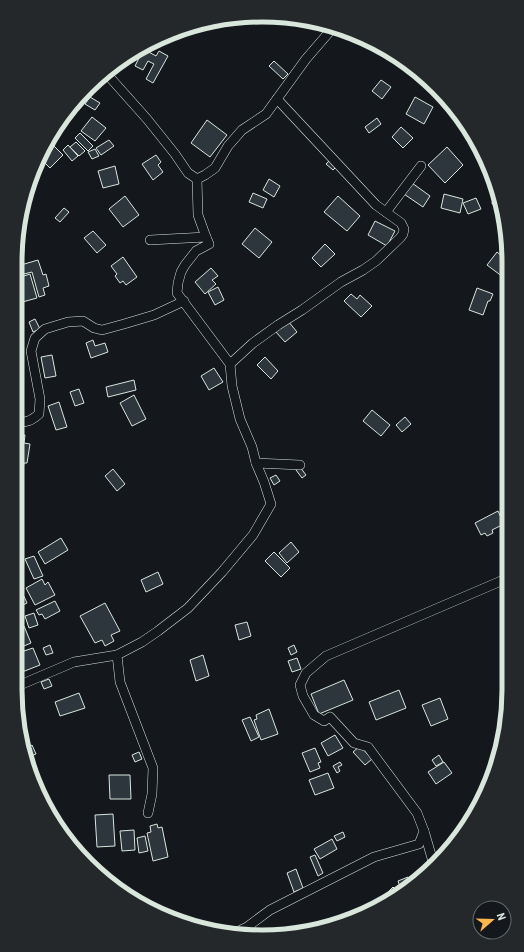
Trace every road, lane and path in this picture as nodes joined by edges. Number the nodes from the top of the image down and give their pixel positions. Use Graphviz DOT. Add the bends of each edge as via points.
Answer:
graph roads {
  1 [pos="329,32"];
  2 [pos="110,77"];
  3 [pos="277,99"];
  4 [pos="420,166"];
  5 [pos="197,179"];
  6 [pos="386,212"];
  7 [pos="206,237"];
  8 [pos="150,240"];
  9 [pos="184,302"];
  10 [pos="230,364"];
  11 [pos="22,423"];
  12 [pos="256,463"];
  13 [pos="300,465"];
  14 [pos="502,581"];
  15 [pos="117,655"];
  16 [pos="22,684"];
  17 [pos="148,813"];
  18 [pos="424,831"];
  19 [pos="432,860"];
  20 [pos="243,929"];
  1 -- 3 [label="street"];
  2 -- 5 [label="street" via="188,173"];
  3 -- 5 [label="street" via="266,114 242,130 228,146 215,168"];
  3 -- 6 [label="street" via="371,200"];
  4 -- 6 [label="street"];
  5 -- 7 [label="street" via="198,215"];
  6 -- 10 [label="street" via="401,223 404,229 403,234 390,249 363,270 278,325"];
  7 -- 8 [label="street"];
  7 -- 9 [label="street" via="209,244 196,251 181,272 177,293"];
  9 -- 10 [label="street"];
  9 -- 11 [label="street" via="154,315 102,330 84,321 68,322 45,329 35,338 31,352 40,399 39,414 32,420"];
  10 -- 12 [label="street" via="240,419"];
  12 -- 13 [label="street"];
  12 -- 15 [label="street" via="271,504 253,535 188,608 142,642"];
  14 -- 18 [label="street" via="326,656 306,673 300,685 314,715 324,721 330,717 354,743 368,747 417,813"];
  15 -- 16 [label="street" via="74,662"];
  15 -- 17 [label="street" via="120,682 153,768"];
  18 -- 19 [label="street"];
  18 -- 20 [label="street" via="419,844 374,857 270,910"];
}
